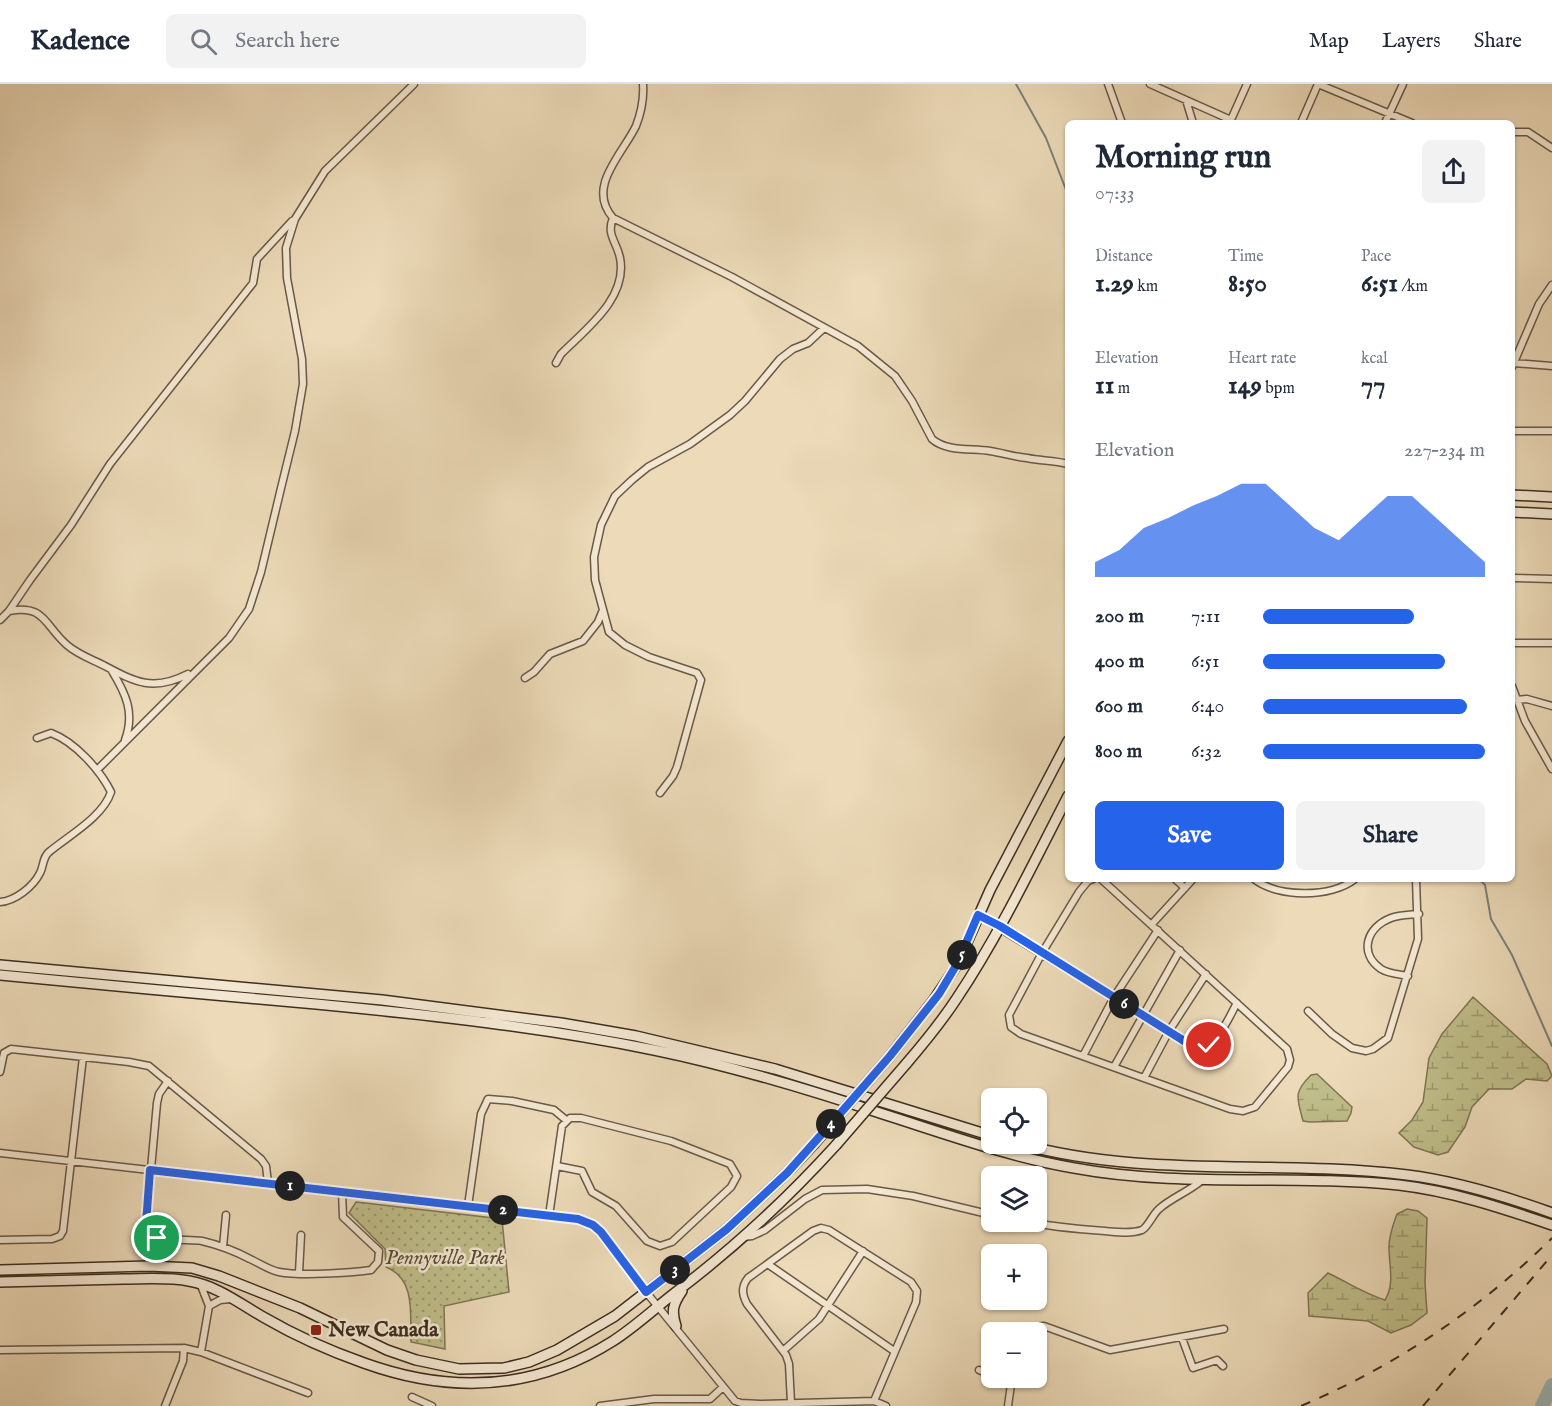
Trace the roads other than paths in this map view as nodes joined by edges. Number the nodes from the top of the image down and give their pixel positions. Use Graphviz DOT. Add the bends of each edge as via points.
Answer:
graph roads {
  1 [pos="414,84"];
  2 [pos="643,84"];
  3 [pos="1108,84"];
  4 [pos="1150,84"];
  5 [pos="1247,84"];
  6 [pos="1318,84"];
  7 [pos="1403,84"];
  8 [pos="1186,99"];
  9 [pos="1390,113"];
  10 [pos="1121,120"];
  11 [pos="1192,120"];
  12 [pos="1228,120"];
  13 [pos="1230,120"];
  14 [pos="1302,120"];
  15 [pos="1386,120"];
  16 [pos="1405,120"];
  17 [pos="1515,132"];
  18 [pos="1552,148"];
  19 [pos="614,218"];
  20 [pos="295,219"];
  21 [pos="1552,285"];
  22 [pos="824,328"];
  23 [pos="1515,360"];
  24 [pos="556,363"];
  25 [pos="1515,365"];
  26 [pos="1552,366"];
  27 [pos="1515,431"];
  28 [pos="1552,431"];
  29 [pos="1065,463"];
  30 [pos="1515,495"];
  31 [pos="1552,497"];
  32 [pos="1515,512"];
  33 [pos="1552,514"];
  34 [pos="1515,578"];
  35 [pos="1552,579"];
  36 [pos="9,611"];
  37 [pos="602,611"];
  38 [pos="0,620"];
  39 [pos="1515,643"];
  40 [pos="1552,643"];
  41 [pos="112,670"];
  42 [pos="194,671"];
  43 [pos="525,678"];
  44 [pos="1515,694"];
  45 [pos="1517,700"];
  46 [pos="1552,706"];
  47 [pos="37,738"];
  48 [pos="123,743"];
  49 [pos="1065,747"];
  50 [pos="98,769"];
  51 [pos="1552,770"];
  52 [pos="660,793"];
  53 [pos="1065,802"];
  54 [pos="1087,882"];
  55 [pos="1104,882"];
  56 [pos="1178,882"];
  57 [pos="1190,882"];
  58 [pos="1259,882"];
  59 [pos="1351,882"];
  60 [pos="1416,882"];
  61 [pos="1185,888"];
  62 [pos="0,902"];
  63 [pos="1419,914"];
  64 [pos="978,915"];
  65 [pos="1152,924"];
  66 [pos="1000,926"];
  67 [pos="1158,930"];
  68 [pos="1180,950"];
  69 [pos="1042,953"];
  70 [pos="0,965"];
  71 [pos="1206,974"];
  72 [pos="0,975"];
  73 [pos="1408,976"];
  74 [pos="1114,997"];
  75 [pos="1237,1003"];
  76 [pos="1308,1011"];
  77 [pos="1142,1015"];
  78 [pos="1169,1031"];
  79 [pos="1083,1056"];
  80 [pos="83,1057"];
  81 [pos="1114,1067"];
  82 [pos="0,1071"];
  83 [pos="1144,1078"];
  84 [pos="168,1081"];
  85 [pos="566,1120"];
  86 [pos="981,1133"];
  87 [pos="1047,1150"];
  88 [pos="0,1153"];
  89 [pos="71,1161"];
  90 [pos="557,1166"];
  91 [pos="150,1170"];
  92 [pos="1201,1181"];
  93 [pos="268,1183"];
  94 [pos="342,1191"];
  95 [pos="468,1206"];
  96 [pos="981,1212"];
  97 [pos="1552,1213"];
  98 [pos="226,1215"];
  99 [pos="549,1216"];
  100 [pos="1047,1225"];
  101 [pos="1552,1225"];
  102 [pos="301,1235"];
  103 [pos="743,1237"];
  104 [pos="0,1240"];
  105 [pos="223,1247"];
  106 [pos="863,1251"];
  107 [pos="769,1265"];
  108 [pos="0,1270"];
  109 [pos="299,1273"];
  110 [pos="0,1282"];
  111 [pos="200,1283"];
  112 [pos="686,1284"];
  113 [pos="646,1292"];
  114 [pos="234,1299"];
  115 [pos="209,1306"];
  116 [pos="657,1306"];
  117 [pos="828,1306"];
  118 [pos="676,1326"];
  119 [pos="1047,1327"];
  120 [pos="1224,1329"];
  121 [pos="1182,1338"];
  122 [pos="184,1348"];
  123 [pos="0,1350"];
  124 [pos="784,1350"];
  125 [pos="894,1351"];
  126 [pos="201,1352"];
  127 [pos="1223,1366"];
  128 [pos="723,1387"];
  129 [pos="1011,1388"];
  130 [pos="308,1393"];
  131 [pos="412,1397"];
  132 [pos="874,1401"];
  133 [pos="791,1403"];
  134 [pos="165,1406"];
  135 [pos="432,1406"];
  136 [pos="600,1406"];
  137 [pos="886,1406"];
  138 [pos="1008,1406"];
  1 -- 20 [label="street" via="325,171"];
  2 -- 19 [label="street" via="639,117 603,187 604,204"];
  3 -- 10 [label="street"];
  4 -- 8 [label="street"];
  5 -- 13 [label="street"];
  6 -- 9 [label="street"];
  6 -- 14 [label="street"];
  7 -- 9 [label="street"];
  8 -- 11 [label="street"];
  8 -- 12 [label="street"];
  9 -- 15 [label="street"];
  9 -- 16 [label="street"];
  17 -- 18 [label="street" via="1527,132"];
  19 -- 22 [label="street"];
  19 -- 24 [label="street" via="610,231 621,267 617,289 610,304"];
  20 -- 36 [label="street" via="257,259 253,283 110,464"];
  20 -- 42 [label="street" via="286,258 302,359 303,384 295,431 249,609 229,638"];
  21 -- 23 [label="street" via="1539,304"];
  22 -- 29 [label="street" via="858,346 891,372 938,443"];
  22 -- 37 [label="street" via="808,343 780,358 730,415 690,444 648,467 615,496 601,525 594,557"];
  25 -- 26 [label="street"];
  27 -- 28 [label="street"];
  30 -- 31 [label="main road"];
  32 -- 33 [label="main road"];
  34 -- 35 [label="street"];
  36 -- 38 [label="street"];
  36 -- 41 [label="street" via="31,609 72,650"];
  37 -- 43 [label="street" via="583,641 550,654"];
  37 -- 52 [label="street" via="609,632 617,639 649,657 697,673 701,680 677,767"];
  39 -- 40 [label="street"];
  41 -- 42 [label="street" via="147,684 162,684"];
  41 -- 48 [label="street" via="129,708"];
  42 -- 48 [label="street"];
  44 -- 45 [label="street"];
  45 -- 46 [label="street"];
  45 -- 51 [label="street"];
  47 -- 50 [label="street" via="51,733 60,736"];
  48 -- 50 [label="street"];
  49 -- 64 [label="main road"];
  50 -- 62 [label="street" via="111,792 104,807 47,853 32,884 18,896"];
  53 -- 66 [label="main road"];
  54 -- 69 [label="street"];
  55 -- 65 [label="street"];
  56 -- 61 [label="street"];
  57 -- 61 [label="street"];
  58 -- 59 [label="street" via="1275,891 1294,894 1320,892"];
  60 -- 63 [label="street"];
  61 -- 65 [label="street"];
  63 -- 73 [label="street" via="1418,939"];
  63 -- 73 [label="street" via="1390,918 1374,929 1368,940 1370,956 1377,965 1390,973"];
  64 -- 66 [label="street"];
  64 -- 113 [label="main road, bridge" via="951,975 890,1056 813,1145 727,1229"];
  65 -- 67 [label="street"];
  66 -- 69 [label="street"];
  66 -- 103 [label="main road, bridge" via="955,1001 906,1064 792,1193"];
  67 -- 68 [label="street"];
  67 -- 74 [label="street"];
  68 -- 71 [label="street"];
  68 -- 77 [label="street"];
  69 -- 74 [label="street"];
  69 -- 79 [label="street" via="1010,1011 1010,1025 1017,1033"];
  70 -- 86 [label="main road" via="382,1000 561,1023 776,1069"];
  71 -- 75 [label="street"];
  71 -- 78 [label="street"];
  72 -- 92 [label="main road" via="389,1011 555,1032 752,1074 1030,1159 1115,1174"];
  73 -- 76 [label="street" via="1391,1034 1373,1049 1352,1048"];
  74 -- 77 [label="street"];
  74 -- 79 [label="street"];
  75 -- 78 [label="street" via="1217,1037 1205,1046 1193,1046"];
  75 -- 83 [label="street" via="1275,1036 1289,1055 1288,1067 1257,1106 1249,1110 1230,1108"];
  77 -- 78 [label="street"];
  77 -- 81 [label="street"];
  78 -- 83 [label="street"];
  79 -- 81 [label="street"];
  80 -- 82 [label="street" via="11,1049 4,1053"];
  80 -- 84 [label="street" via="145,1065"];
  80 -- 89 [label="street"];
  81 -- 83 [label="street"];
  84 -- 91 [label="street" via="157,1103"];
  84 -- 93 [label="street" via="264,1161"];
  85 -- 90 [label="street"];
  85 -- 90 [label="street" via="581,1118 671,1141 730,1164 736,1179 672,1242 660,1246 647,1241 616,1206 592,1192 582,1171"];
  85 -- 95 [label="street" via="554,1110 488,1099 481,1113"];
  87 -- 97 [label="main road" via="1129,1164 1408,1175 1498,1194"];
  88 -- 89 [label="street"];
  89 -- 91 [label="street"];
  89 -- 104 [label="street" via="62,1233 52,1239"];
  90 -- 99 [label="street"];
  91 -- 93 [label="street"];
  91 -- 105 [label="street" via="146,1224 149,1234"];
  92 -- 100 [label="street" via="1161,1206 1143,1230 1075,1230"];
  92 -- 101 [label="main road" via="1339,1181 1402,1186 1454,1195"];
  93 -- 94 [label="street"];
  94 -- 95 [label="street"];
  94 -- 109 [label="street" via="343,1217 378,1249 376,1265 366,1270"];
  95 -- 99 [label="street"];
  96 -- 103 [label="street" via="913,1196 822,1190 765,1230"];
  98 -- 105 [label="street"];
  99 -- 113 [label="street" via="578,1219 596,1227"];
  102 -- 109 [label="street"];
  103 -- 112 [label="main road"];
  105 -- 109 [label="street" via="276,1271"];
  106 -- 107 [label="street" via="821,1228"];
  106 -- 117 [label="street"];
  106 -- 125 [label="street" via="916,1287 916,1302"];
  107 -- 117 [label="street"];
  107 -- 124 [label="street" via="747,1280 743,1294"];
  108 -- 113 [label="main road" via="192,1268 293,1305 404,1356 473,1370 504,1368 571,1344"];
  110 -- 111 [label="main road" via="162,1279"];
  111 -- 114 [label="main road"];
  111 -- 115 [label="street"];
  112 -- 116 [label="main road"];
  112 -- 118 [label="main road" via="673,1307"];
  113 -- 116 [label="street"];
  114 -- 115 [label="street"];
  114 -- 116 [label="main road" via="279,1326 360,1362 411,1377 459,1384 528,1377 570,1363 614,1340"];
  115 -- 126 [label="street"];
  116 -- 118 [label="street"];
  117 -- 124 [label="street"];
  117 -- 125 [label="street"];
  118 -- 128 [label="street"];
  119 -- 121 [label="street" via="1110,1350"];
  120 -- 121 [label="street"];
  121 -- 127 [label="street" via="1193,1368 1217,1360"];
  122 -- 123 [label="street"];
  122 -- 126 [label="street"];
  122 -- 134 [label="street" via="183,1361"];
  124 -- 133 [label="street" via="789,1364"];
  125 -- 132 [label="street"];
  126 -- 130 [label="street"];
  128 -- 133 [label="street" via="741,1403"];
  128 -- 136 [label="street" via="710,1399 654,1399"];
  129 -- 138 [label="street"];
  131 -- 135 [label="street"];
  132 -- 133 [label="street"];
  132 -- 137 [label="street"];
}
